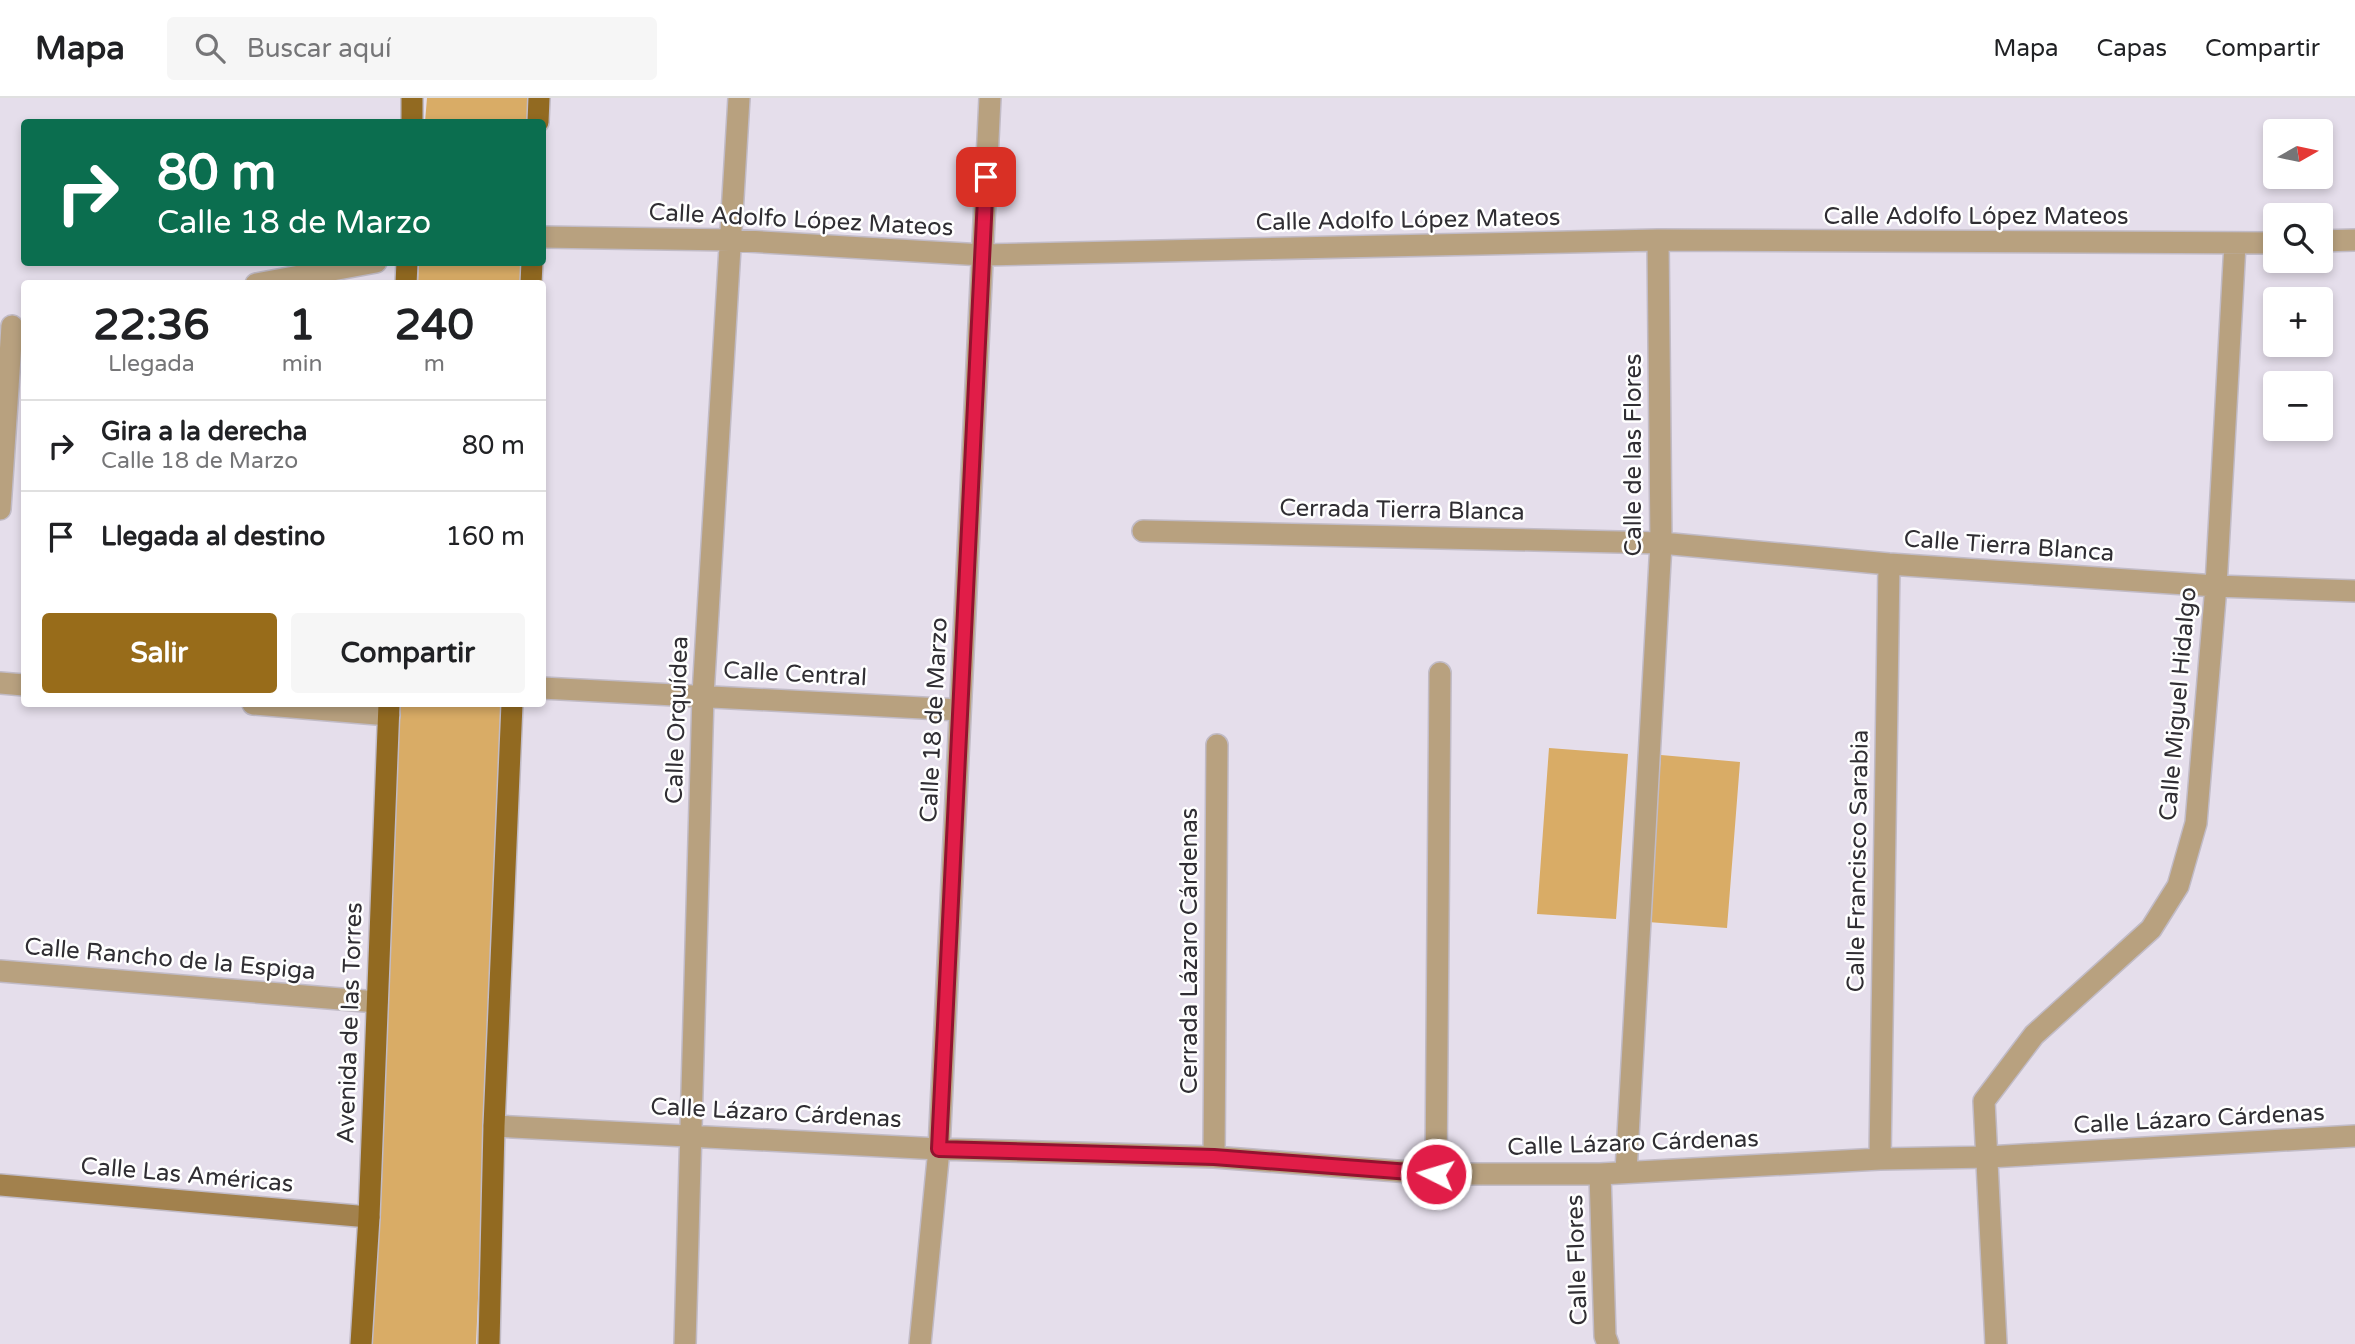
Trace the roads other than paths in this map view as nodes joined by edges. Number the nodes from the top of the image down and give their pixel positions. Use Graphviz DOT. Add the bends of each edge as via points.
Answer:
graph roads {
  1 [pos="412,98"];
  2 [pos="539,98"];
  3 [pos="739,98"];
  4 [pos="990,98"];
  5 [pos="412,119"];
  6 [pos="538,119"];
  7 [pos="546,237"];
  8 [pos="730,240"];
  9 [pos="1658,240"];
  10 [pos="2355,240"];
  11 [pos="2333,241"];
  12 [pos="2263,243"];
  13 [pos="2235,244"];
  14 [pos="983,255"];
  15 [pos="354,266"];
  16 [pos="278,280"];
  17 [pos="12,326"];
  18 [pos="0,509"];
  19 [pos="1143,531"];
  20 [pos="1661,543"];
  21 [pos="1889,564"];
  22 [pos="2216,586"];
  23 [pos="2355,592"];
  24 [pos="1440,673"];
  25 [pos="0,683"];
  26 [pos="21,685"];
  27 [pos="546,688"];
  28 [pos="703,695"];
  29 [pos="335,707"];
  30 [pos="512,707"];
  31 [pos="389,709"];
  32 [pos="960,710"];
  33 [pos="1217,745"];
  34 [pos="0,971"];
  35 [pos="377,1002"];
  36 [pos="494,1126"];
  37 [pos="692,1135"];
  38 [pos="2355,1136"];
  39 [pos="939,1149"];
  40 [pos="1214,1157"];
  41 [pos="1988,1157"];
  42 [pos="1880,1159"];
  43 [pos="1626,1172"];
  44 [pos="1436,1174"];
  45 [pos="1600,1174"];
  46 [pos="0,1185"];
  47 [pos="369,1217"];
  48 [pos="361,1344"];
  49 [pos="489,1344"];
  50 [pos="685,1344"];
  51 [pos="920,1344"];
  52 [pos="1608,1344"];
  53 [pos="1996,1344"];
  1 -- 5 [label="main road"];
  2 -- 6 [label="main road"];
  3 -- 8 [label="street, Calle Orquídea"];
  4 -- 14 [label="street, Calle 18 de Marzo"];
  7 -- 8 [label="street, Calle Adolfo López Mateos"];
  8 -- 14 [label="street, Calle Adolfo López Mateos"];
  8 -- 28 [label="street, Calle Orquídea"];
  9 -- 13 [label="street, Calle Adolfo López Mateos"];
  9 -- 14 [label="street, Calle Adolfo López Mateos"];
  9 -- 20 [label="street, Calle de las Flores"];
  10 -- 11 [label="street"];
  12 -- 13 [label="street, Calle Adolfo López Mateos"];
  13 -- 22 [label="street, Calle Miguel Hidalgo"];
  14 -- 32 [label="street, Calle 18 de Marzo"];
  15 -- 16 [label="street"];
  17 -- 18 [label="street"];
  19 -- 20 [label="street, Cerrada Tierra Blanca"];
  20 -- 21 [label="street, Calle Tierra Blanca"];
  20 -- 43 [label="street, Calle de las Flores"];
  21 -- 22 [label="street, Calle Tierra Blanca"];
  21 -- 42 [label="street, Calle Francisco Sarabia"];
  22 -- 23 [label="street, Calle Tierra Blanca"];
  22 -- 41 [label="street, Calle Miguel Hidalgo" via="2196,823 2178,886 2151,929 2034,1035 1984,1101"];
  24 -- 44 [label="street"];
  25 -- 26 [label="street"];
  27 -- 28 [label="street, Calle Central"];
  28 -- 32 [label="street, Calle Central"];
  28 -- 37 [label="street, Calle Orquídea"];
  29 -- 31 [label="street"];
  30 -- 36 [label="main road"];
  31 -- 35 [label="main road, Avenida de las Torres"];
  32 -- 39 [label="street, Calle 18 de Marzo"];
  33 -- 40 [label="street, Cerrada Lázaro Cárdenas"];
  34 -- 35 [label="street, Calle Rancho de la Espiga"];
  35 -- 47 [label="main road, Avenida de las Torres"];
  36 -- 37 [label="street, Calle Lázaro Cárdenas"];
  36 -- 49 [label="main road"];
  37 -- 39 [label="street, Calle Lázaro Cárdenas"];
  37 -- 50 [label="street, Calle Orquídea"];
  38 -- 41 [label="street, Calle Lázaro Cárdenas"];
  39 -- 40 [label="street, Calle Lázaro Cárdenas"];
  39 -- 51 [label="street, Calle 18 de Marzo"];
  40 -- 44 [label="street, Calle Lázaro Cárdenas"];
  41 -- 42 [label="street, Calle Lázaro Cárdenas"];
  41 -- 53 [label="street, Calle Miguel Hidalgo"];
  42 -- 43 [label="street, Calle Lázaro Cárdenas"];
  43 -- 45 [label="street, Calle Lázaro Cárdenas"];
  44 -- 45 [label="street, Calle Lázaro Cárdenas"];
  45 -- 52 [label="street, Calle Flores"];
  46 -- 47 [label="street, Calle Las Américas"];
  47 -- 48 [label="main road, Avenida de las Torres"];
}
